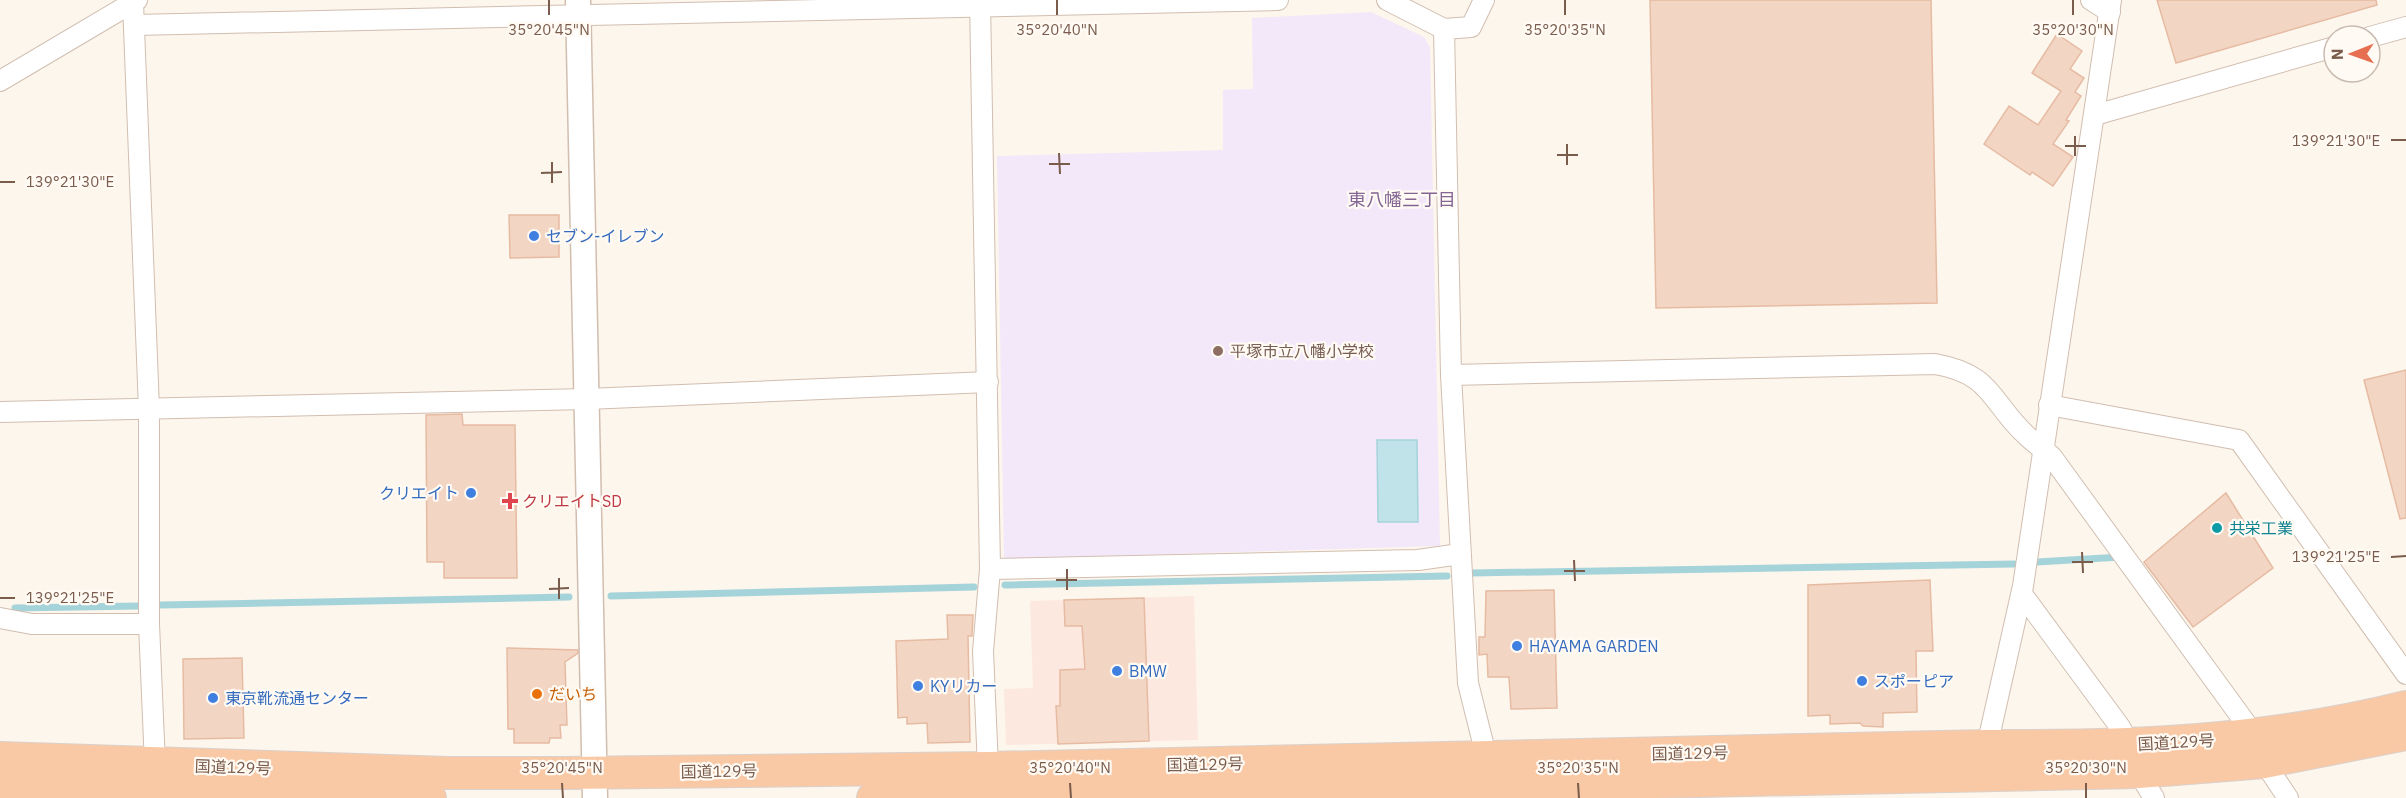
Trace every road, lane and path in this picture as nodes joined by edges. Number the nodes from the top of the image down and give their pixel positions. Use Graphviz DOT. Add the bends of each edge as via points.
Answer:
graph roads {
  1 [pos="1278,0"];
  2 [pos="1387,0"];
  3 [pos="1484,0"];
  4 [pos="2091,0"];
  5 [pos="135,1"];
  6 [pos="980,3"];
  7 [pos="2110,6"];
  8 [pos="578,8"];
  9 [pos="135,25"];
  10 [pos="2406,27"];
  11 [pos="1444,29"];
  12 [pos="2382,34"];
  13 [pos="2322,50"];
  14 [pos="0,81"];
  15 [pos="2095,115"];
  16 [pos="1451,375"];
  17 [pos="988,382"];
  18 [pos="587,399"];
  19 [pos="2049,405"];
  20 [pos="149,409"];
  21 [pos="0,412"];
  22 [pos="2043,448"];
  23 [pos="1460,554"];
  24 [pos="990,569"];
  25 [pos="2022,594"];
  26 [pos="0,618"];
  27 [pos="149,624"];
  28 [pos="2406,674"];
  29 [pos="2406,706"];
  30 [pos="2406,734"];
  31 [pos="1988,746"];
  32 [pos="2260,749"];
  33 [pos="2134,758"];
  34 [pos="0,759"];
  35 [pos="155,765"];
  36 [pos="1493,780"];
  37 [pos="0,786"];
  38 [pos="595,786"];
  39 [pos="989,788"];
  40 [pos="430,798"];
  41 [pos="873,798"];
  42 [pos="2154,798"];
  43 [pos="2288,798"];
  1 -- 6 [label="street"];
  2 -- 11 [label="street"];
  3 -- 11 [label="street" via="1471,27"];
  4 -- 7 [label="street"];
  5 -- 9 [label="street"];
  5 -- 14 [label="street"];
  6 -- 8 [label="street"];
  6 -- 17 [label="street"];
  7 -- 15 [label="street"];
  8 -- 9 [label="street"];
  8 -- 18 [label="street"];
  9 -- 20 [label="street"];
  10 -- 12 [label="street"];
  11 -- 16 [label="street"];
  13 -- 15 [label="street"];
  15 -- 19 [label="street"];
  16 -- 22 [label="street" via="1935,364 1960,368 1983,383 2027,436"];
  16 -- 23 [label="street"];
  17 -- 18 [label="street"];
  17 -- 24 [label="street"];
  18 -- 20 [label="street"];
  18 -- 38 [label="street"];
  19 -- 22 [label="street"];
  19 -- 28 [label="street" via="2239,440"];
  20 -- 21 [label="street"];
  20 -- 27 [label="street"];
  22 -- 25 [label="street"];
  22 -- 32 [label="street"];
  23 -- 24 [label="street" via="1418,560"];
  23 -- 36 [label="street" via="1468,683"];
  24 -- 39 [label="street" via="983,651"];
  25 -- 31 [label="street"];
  25 -- 33 [label="street" via="2114,717"];
  26 -- 27 [label="street" via="32,624"];
  27 -- 35 [label="street"];
  29 -- 32 [label="highway, 国道129号" via="2314,727"];
  30 -- 32 [label="highway, 国道129号"];
  31 -- 33 [label="highway, 国道129号"];
  31 -- 36 [label="highway, 国道129号"];
  32 -- 33 [label="highway, 国道129号"];
  32 -- 43 [label="street"];
  33 -- 36 [label="highway, 国道129号"];
  33 -- 42 [label="street"];
  34 -- 35 [label="highway, 国道129号"];
  35 -- 38 [label="highway, 国道129号" via="448,773"];
  36 -- 39 [label="highway, 国道129号"];
  37 -- 40 [label="highway, 国道129号"];
  38 -- 39 [label="highway, 国道129号"];
  39 -- 41 [label="highway, 国道129号"];
}
